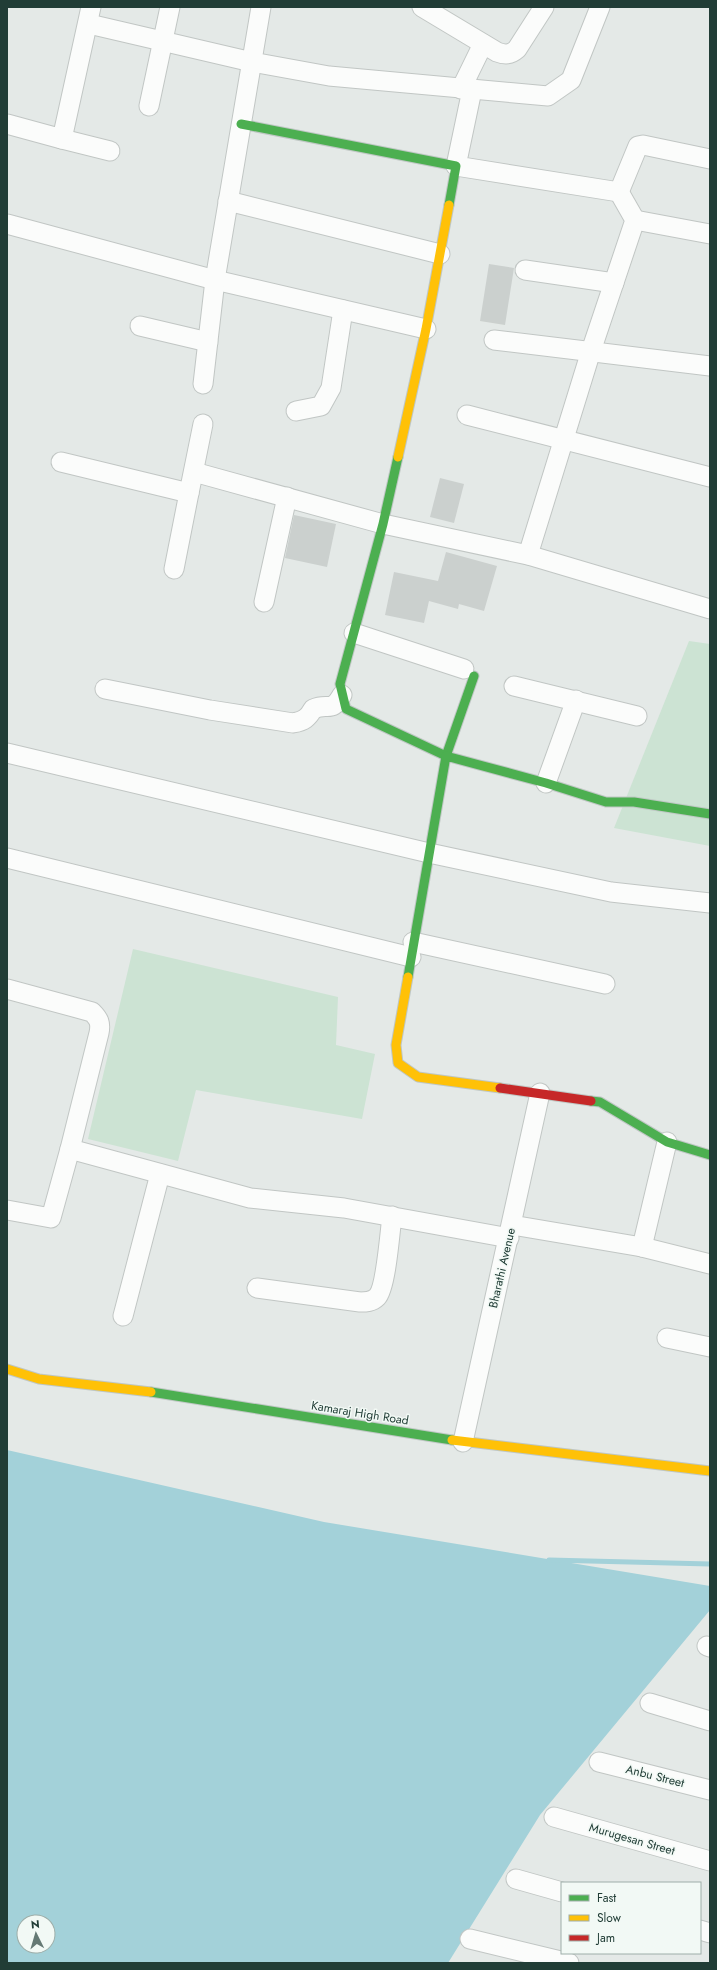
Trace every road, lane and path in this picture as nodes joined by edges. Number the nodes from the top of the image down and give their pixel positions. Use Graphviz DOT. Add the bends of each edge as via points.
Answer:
graph roads {
  1 [pos="170,7"];
  2 [pos="261,7"];
  3 [pos="422,7"];
  4 [pos="600,7"];
  5 [pos="539,9"];
  6 [pos="90,16"];
  7 [pos="163,41"];
  8 [pos="483,44"];
  9 [pos="252,62"];
  10 [pos="467,90"];
  11 [pos="149,106"];
  12 [pos="7,124"];
  13 [pos="241,124"];
  14 [pos="62,139"];
  15 [pos="110,151"];
  16 [pos="710,159"];
  17 [pos="456,166"];
  18 [pos="619,192"];
  19 [pos="228,201"];
  20 [pos="635,220"];
  21 [pos="7,224"];
  22 [pos="710,234"];
  23 [pos="440,254"];
  24 [pos="525,270"];
  25 [pos="215,280"];
  26 [pos="614,283"];
  27 [pos="343,310"];
  28 [pos="140,326"];
  29 [pos="426,329"];
  30 [pos="494,340"];
  31 [pos="208,342"];
  32 [pos="591,351"];
  33 [pos="710,366"];
  34 [pos="203,384"];
  35 [pos="296,411"];
  36 [pos="467,415"];
  37 [pos="203,424"];
  38 [pos="563,440"];
  39 [pos="61,462"];
  40 [pos="194,472"];
  41 [pos="710,477"];
  42 [pos="189,493"];
  43 [pos="287,497"];
  44 [pos="384,524"];
  45 [pos="528,555"];
  46 [pos="174,569"];
  47 [pos="264,602"];
  48 [pos="710,609"];
  49 [pos="354,633"];
  50 [pos="469,672"];
  51 [pos="514,686"];
  52 [pos="106,689"];
  53 [pos="342,695"];
  54 [pos="576,700"];
  55 [pos="637,716"];
  56 [pos="7,753"];
  57 [pos="446,756"];
  58 [pos="546,783"];
  59 [pos="710,814"];
  60 [pos="429,853"];
  61 [pos="7,858"];
  62 [pos="710,903"];
  63 [pos="412,950"];
  64 [pos="605,984"];
  65 [pos="7,989"];
  66 [pos="540,1093"];
  67 [pos="667,1142"];
  68 [pos="70,1149"];
  69 [pos="710,1155"];
  70 [pos="160,1174"];
  71 [pos="7,1210"];
  72 [pos="392,1216"];
  73 [pos="511,1231"];
  74 [pos="642,1247"];
  75 [pos="710,1264"];
  76 [pos="257,1288"];
  77 [pos="123,1316"];
  78 [pos="667,1338"];
  79 [pos="710,1347"];
  80 [pos="7,1369"];
  81 [pos="463,1442"];
  82 [pos="710,1472"];
  83 [pos="650,1703"];
  84 [pos="710,1721"];
  85 [pos="599,1762"];
  86 [pos="710,1790"];
  87 [pos="554,1817"];
  88 [pos="710,1861"];
  89 [pos="516,1879"];
  90 [pos="561,1892"];
  91 [pos="470,1939"];
  92 [pos="569,1963"];
  1 -- 7 [label="street"];
  2 -- 9 [label="street"];
  3 -- 8 [label="street"];
  4 -- 10 [label="street" via="571,80 548,96"];
  5 -- 8 [label="street" via="512,53 505,55"];
  6 -- 7 [label="street"];
  6 -- 14 [label="street"];
  7 -- 9 [label="street"];
  7 -- 11 [label="street"];
  8 -- 10 [label="street"];
  9 -- 10 [label="street" via="329,76"];
  9 -- 13 [label="street"];
  10 -- 17 [label="street"];
  12 -- 14 [label="street"];
  13 -- 17 [label="street"];
  13 -- 19 [label="street"];
  14 -- 15 [label="street"];
  16 -- 18 [label="street" via="638,146"];
  17 -- 18 [label="street"];
  17 -- 23 [label="street"];
  18 -- 20 [label="street"];
  19 -- 23 [label="street"];
  19 -- 25 [label="street"];
  20 -- 22 [label="street"];
  20 -- 26 [label="street"];
  21 -- 25 [label="street"];
  23 -- 29 [label="street"];
  24 -- 26 [label="street"];
  25 -- 27 [label="street"];
  25 -- 31 [label="street"];
  26 -- 32 [label="street"];
  27 -- 29 [label="street"];
  27 -- 35 [label="street" via="331,388 321,406"];
  28 -- 31 [label="street"];
  29 -- 44 [label="street"];
  30 -- 32 [label="street"];
  31 -- 34 [label="street"];
  32 -- 33 [label="street"];
  32 -- 38 [label="street"];
  36 -- 38 [label="street"];
  37 -- 40 [label="street"];
  38 -- 41 [label="street"];
  38 -- 45 [label="street"];
  39 -- 42 [label="street"];
  40 -- 42 [label="street"];
  40 -- 43 [label="street"];
  42 -- 46 [label="street"];
  43 -- 44 [label="street"];
  43 -- 47 [label="street"];
  44 -- 45 [label="street"];
  44 -- 49 [label="street"];
  45 -- 48 [label="street"];
  49 -- 50 [label="street"];
  49 -- 53 [label="street" via="340,684"];
  50 -- 57 [label="street"];
  51 -- 54 [label="street"];
  52 -- 53 [label="street" via="210,710 293,723 302,722 309,717 313,709 320,706 330,708 336,705"];
  53 -- 57 [label="street" via="346,709"];
  54 -- 55 [label="street"];
  54 -- 58 [label="street"];
  56 -- 60 [label="street"];
  57 -- 58 [label="street"];
  57 -- 60 [label="street"];
  58 -- 59 [label="street" via="606,802 634,802"];
  60 -- 62 [label="street" via="611,892"];
  60 -- 63 [label="street"];
  61 -- 63 [label="street"];
  63 -- 64 [label="street"];
  63 -- 66 [label="street" via="396,1045 398,1063 418,1077"];
  65 -- 68 [label="street" via="92,1012 99,1018 101,1026"];
  66 -- 67 [label="street" via="600,1102"];
  66 -- 73 [label="street, Bharathi Avenue"];
  67 -- 69 [label="street"];
  67 -- 74 [label="street"];
  68 -- 70 [label="street"];
  68 -- 71 [label="street" via="51,1218"];
  70 -- 72 [label="street" via="250,1198"];
  70 -- 77 [label="street"];
  72 -- 73 [label="street"];
  72 -- 76 [label="street" via="383,1284 378,1296 369,1302"];
  73 -- 74 [label="street"];
  73 -- 81 [label="street, Bharathi Avenue"];
  74 -- 75 [label="street"];
  78 -- 79 [label="street"];
  80 -- 81 [label="street, Kamaraj High Road" via="39,1379 176,1395"];
  81 -- 82 [label="street, Kamaraj High Road"];
  83 -- 84 [label="street"];
  85 -- 86 [label="street, Anbu Street"];
  87 -- 88 [label="street, Murugesan Street"];
  89 -- 90 [label="street"];
  91 -- 92 [label="street"];
}
